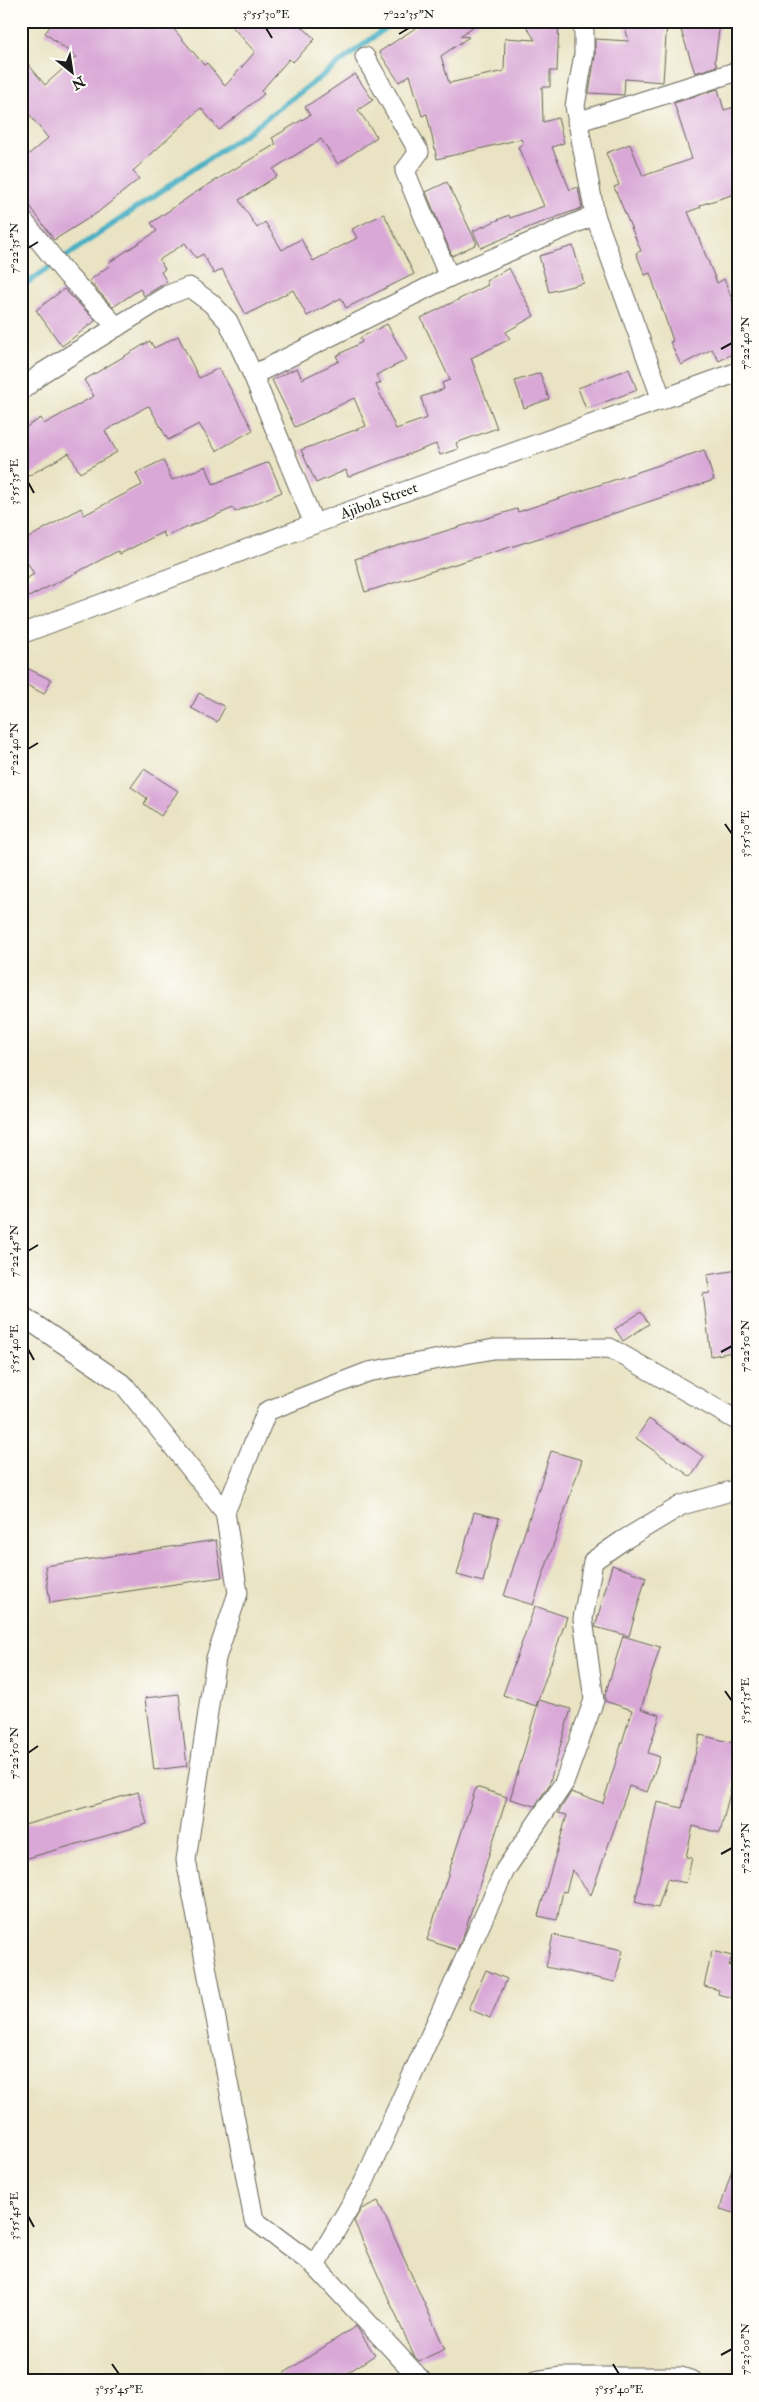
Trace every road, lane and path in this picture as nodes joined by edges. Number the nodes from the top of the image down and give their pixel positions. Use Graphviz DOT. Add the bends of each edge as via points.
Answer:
graph roads {
  1 [pos="581,21"];
  2 [pos="365,57"];
  3 [pos="738,71"];
  4 [pos="576,122"];
  5 [pos="595,215"];
  6 [pos="25,229"];
  7 [pos="449,276"];
  8 [pos="117,328"];
  9 [pos="738,372"];
  10 [pos="253,375"];
  11 [pos="21,391"];
  12 [pos="662,400"];
  13 [pos="314,524"];
  14 [pos="21,634"];
  15 [pos="21,1315"];
  16 [pos="738,1421"];
  17 [pos="738,1489"];
  18 [pos="225,1512"];
  19 [pos="315,2266"];
  20 [pos="422,2381"];
  21 [pos="534,2381"];
  22 [pos="692,2381"];
  1 -- 4 [label="street" via="584,54 575,106"];
  2 -- 7 [label="street" via="419,152 405,171"];
  3 -- 4 [label="street"];
  4 -- 5 [label="street"];
  5 -- 7 [label="street"];
  5 -- 12 [label="street"];
  6 -- 8 [label="street"];
  7 -- 10 [label="street"];
  8 -- 10 [label="street" via="168,295 189,287 228,321"];
  8 -- 11 [label="street" via="42,373"];
  9 -- 12 [label="street, Ajibola Street"];
  10 -- 13 [label="street"];
  12 -- 13 [label="street, Ajibola Street"];
  13 -- 14 [label="street, Ajibola Street"];
  15 -- 18 [label="street" via="124,1385"];
  16 -- 18 [label="street" via="610,1348 494,1349 368,1372 267,1411"];
  17 -- 19 [label="street" via="682,1505 593,1562 583,1619 594,1700 564,1783 505,1870 364,2182"];
  18 -- 19 [label="street" via="238,1593 216,1658 186,1860 254,2220"];
  19 -- 20 [label="street"];
  21 -- 22 [label="street" via="561,2377 681,2377"];
}
